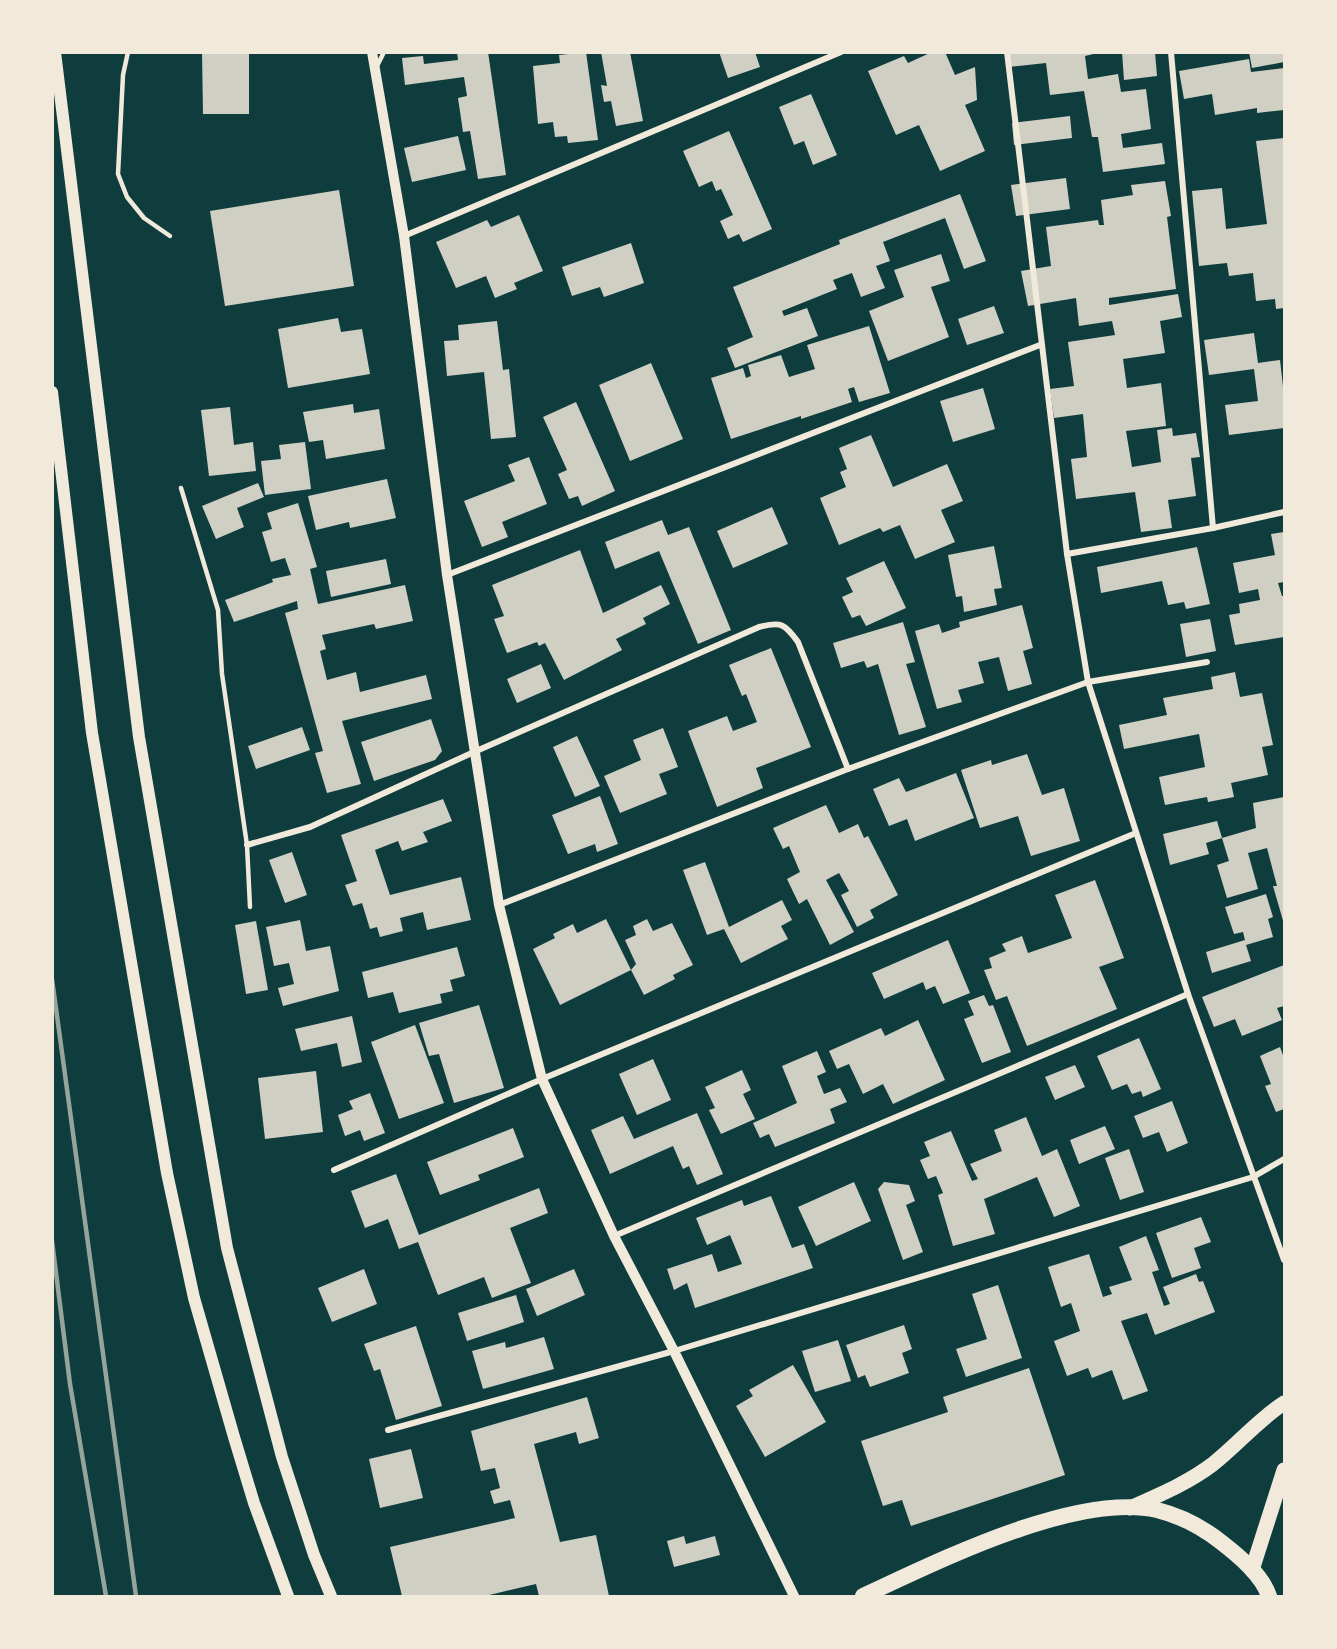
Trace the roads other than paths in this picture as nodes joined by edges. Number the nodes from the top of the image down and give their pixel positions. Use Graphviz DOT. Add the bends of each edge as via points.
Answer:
graph roads {
  1 [pos="55,52"];
  2 [pos="128,52"];
  3 [pos="372,52"];
  4 [pos="384,52"];
  5 [pos="841,52"];
  6 [pos="1007,52"];
  7 [pos="1171,52"];
  8 [pos="375,70"];
  9 [pos="170,236"];
  10 [pos="404,236"];
  11 [pos="1040,345"];
  12 [pos="52,392"];
  13 [pos="181,488"];
  14 [pos="1284,512"];
  15 [pos="1213,528"];
  16 [pos="1067,554"];
  17 [pos="447,575"];
  18 [pos="1207,662"];
  19 [pos="1088,682"];
  20 [pos="474,752"];
  21 [pos="848,769"];
  22 [pos="1136,832"];
  23 [pos="247,845"];
  24 [pos="499,905"];
  25 [pos="250,907"];
  26 [pos="1188,994"];
  27 [pos="542,1079"];
  28 [pos="1284,1159"];
  29 [pos="334,1170"];
  30 [pos="1253,1177"];
  31 [pos="614,1236"];
  32 [pos="1284,1260"];
  33 [pos="674,1351"];
  34 [pos="1284,1403"];
  35 [pos="388,1430"];
  36 [pos="1284,1470"];
  37 [pos="1130,1508"];
  38 [pos="1252,1570"];
  39 [pos="1270,1594"];
  40 [pos="288,1596"];
  41 [pos="331,1596"];
  42 [pos="794,1596"];
  43 [pos="863,1596"];
  1 -- 41 [label="main road" via="139,736 227,1248 282,1457"];
  2 -- 9 [label="lane" via="123,75 118,174 126,198 144,218"];
  3 -- 8 [label="street"];
  4 -- 8 [label="lane"];
  5 -- 10 [label="street"];
  6 -- 11 [label="street"];
  7 -- 15 [label="street"];
  8 -- 10 [label="street"];
  10 -- 17 [label="street"];
  11 -- 16 [label="street"];
  11 -- 17 [label="street"];
  12 -- 40 [label="main road" via="92,732 167,1173 194,1298 254,1503"];
  13 -- 23 [label="lane" via="218,610 222,674"];
  14 -- 15 [label="street"];
  15 -- 16 [label="street"];
  16 -- 19 [label="street"];
  17 -- 20 [label="street"];
  18 -- 19 [label="street"];
  19 -- 21 [label="street"];
  19 -- 22 [label="street"];
  20 -- 21 [label="street" via="775,623 785,626 798,642"];
  20 -- 23 [label="street" via="310,827"];
  20 -- 24 [label="street"];
  21 -- 24 [label="street"];
  22 -- 26 [label="street"];
  22 -- 27 [label="street"];
  23 -- 25 [label="lane"];
  24 -- 27 [label="street"];
  26 -- 30 [label="street"];
  26 -- 31 [label="street"];
  27 -- 29 [label="street"];
  27 -- 31 [label="street"];
  28 -- 30 [label="street"];
  30 -- 32 [label="street"];
  30 -- 33 [label="street"];
  31 -- 33 [label="street"];
  33 -- 35 [label="street"];
  33 -- 42 [label="street"];
  34 -- 37 [label="main road" via="1195,1476"];
  36 -- 38 [label="main road"];
  37 -- 38 [label="highway" via="1180,1517 1206,1530"];
  37 -- 43 [label="highway" via="1066,1516 1012,1533"];
  38 -- 39 [label="highway"];
}
